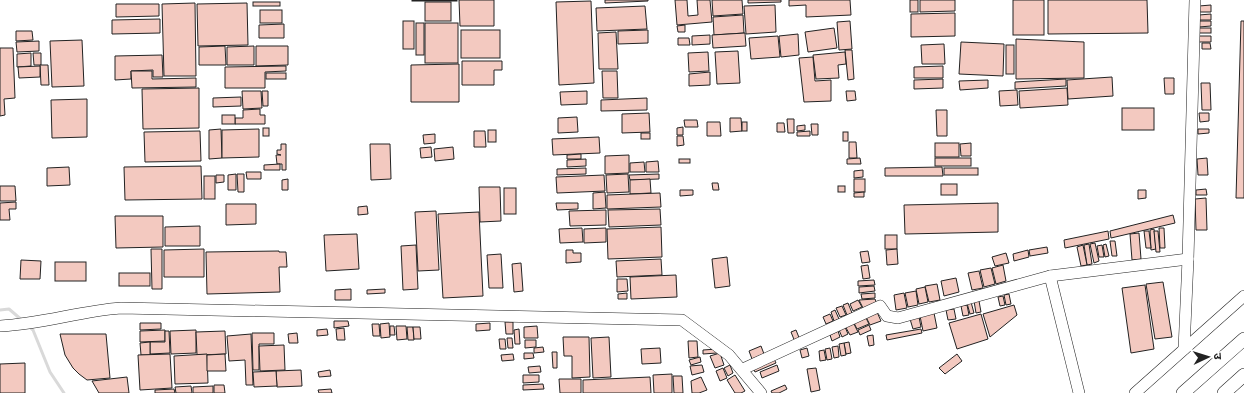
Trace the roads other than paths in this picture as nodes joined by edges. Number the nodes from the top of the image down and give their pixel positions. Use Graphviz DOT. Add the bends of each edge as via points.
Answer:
graph roads {
  1 [pos="1195,0"];
  2 [pos="1188,259"];
  3 [pos="1050,276"];
  4 [pos="1244,296"];
  5 [pos="3,326"];
  6 [pos="1244,339"];
  7 [pos="1184,349"];
  8 [pos="743,369"];
  9 [pos="1244,375"];
  10 [pos="761,393"];
  11 [pos="1079,393"];
  12 [pos="1135,393"];
  13 [pos="1183,393"];
  14 [pos="1224,393"];
  1 -- 2 [label="street"];
  2 -- 3 [label="street"];
  2 -- 7 [label="street"];
  3 -- 8 [label="street" via="898,318 887,316 880,306"];
  3 -- 11 [label="street"];
  4 -- 7 [label="street"];
  5 -- 8 [label="street" via="121,308 682,320 729,355"];
  6 -- 13 [label="main road"];
  7 -- 12 [label="street"];
  8 -- 10 [label="street"];
  9 -- 14 [label="main road"];
}
